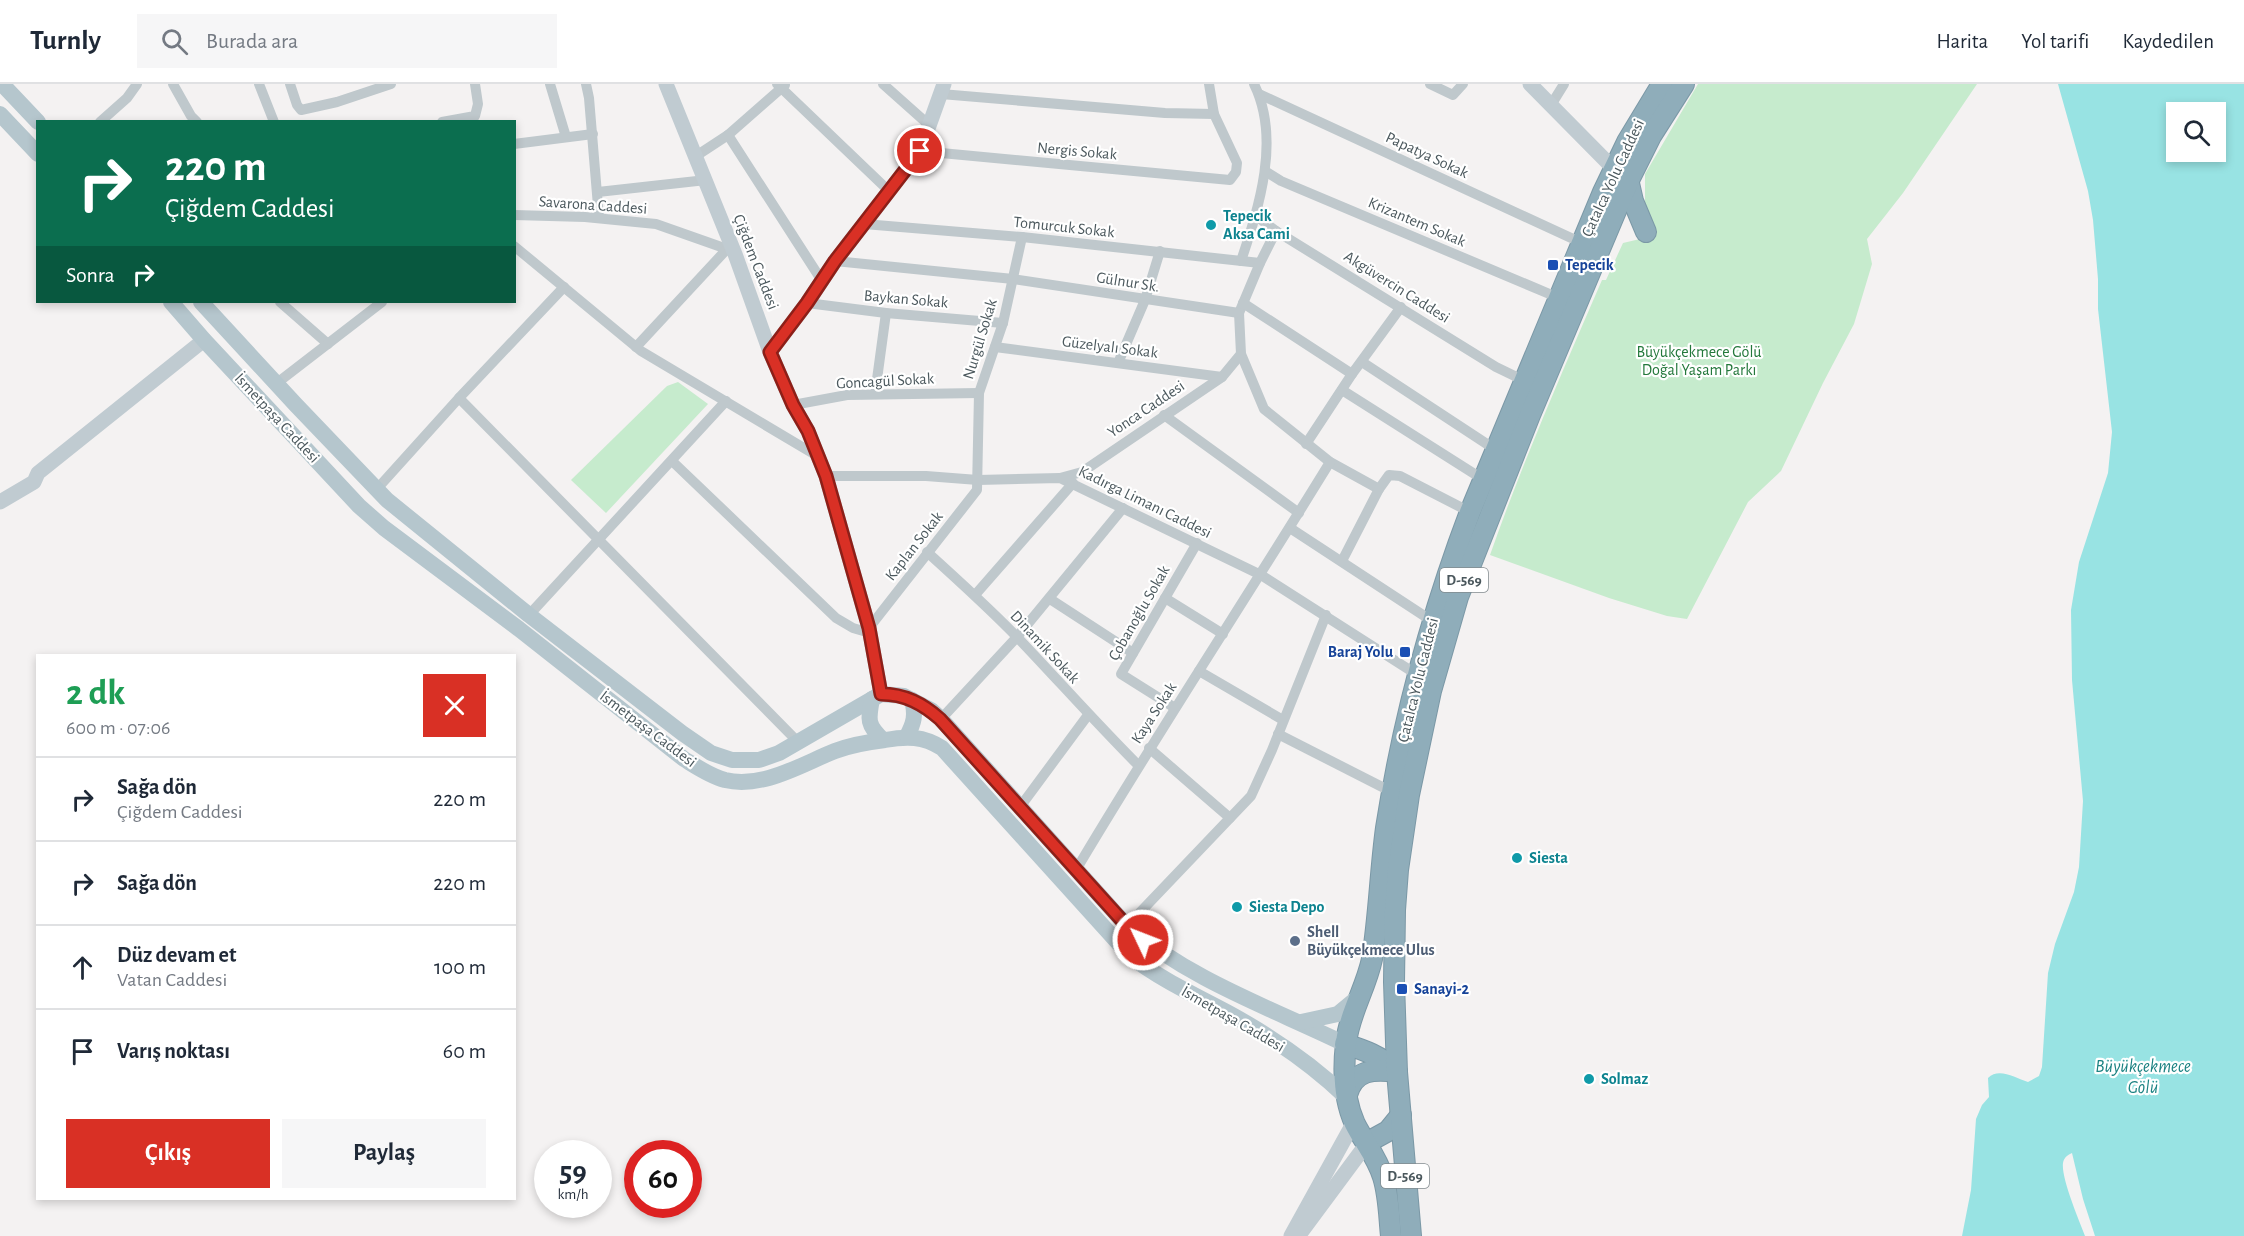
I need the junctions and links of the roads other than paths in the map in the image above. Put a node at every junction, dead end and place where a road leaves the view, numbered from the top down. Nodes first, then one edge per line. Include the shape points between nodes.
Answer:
1 (2, 84) edge
2 (137, 84) edge
3 (172, 84) edge
4 (260, 84) edge
5 (290, 84) edge
6 (391, 84) edge
7 (475, 84) edge
8 (550, 84) edge
9 (586, 84) edge
10 (666, 84) edge
11 (884, 84) edge
12 (1209, 84) edge
13 (1430, 84) edge
14 (1463, 84) edge
15 (1530, 84) edge
16 (1564, 84) edge
17 (1662, 84) edge
18 (1684, 84) edge
19 (781, 86) edge
20 (942, 89) edge
21 (1256, 89) edge
22 (1551, 105) junction
23 (0, 114) edge
24 (1214, 114) junction
25 (36, 120) edge
26 (102, 120) edge
27 (195, 120) edge
28 (273, 120) edge
29 (449, 120) edge
30 (929, 125) junction
31 (593, 134) junction
32 (728, 135) junction
33 (566, 137) junction
34 (516, 144) edge
35 (920, 151) junction
36 (36, 152) edge
37 (696, 156) junction
38 (1265, 171) junction
39 (1621, 174) junction
40 (706, 180) junction
41 (598, 192) junction
42 (890, 192) junction
43 (516, 215) edge
44 (1255, 215) junction
45 (599, 218) junction
46 (864, 224) junction
47 (1276, 231) junction
48 (1606, 233) junction
49 (1022, 237) junction
50 (1582, 243) junction
51 (516, 248) edge
52 (1160, 251) junction
53 (731, 252) junction
54 (835, 261) junction
55 (1241, 261) junction
56 (1260, 263) junction
57 (1013, 279) junction
58 (822, 281) junction
59 (564, 287) junction
60 (1559, 298) junction
61 (1145, 300) junction
62 (172, 303) edge
63 (202, 303) edge
64 (280, 303) edge
65 (381, 303) edge
66 (807, 303) junction
67 (1401, 307) junction
68 (1241, 308) junction
69 (885, 314) junction
70 (1003, 323) junction
71 (223, 325) junction
72 (204, 340) junction
73 (328, 344) junction
74 (636, 347) junction
75 (995, 347) junction
76 (770, 352) junction
77 (1241, 354) junction
78 (1362, 362) junction
79 (1118, 363) junction
80 (1352, 374) junction
81 (1222, 376) junction
82 (1525, 381) junction
83 (277, 383) junction
84 (1342, 390) junction
85 (979, 393) junction
86 (875, 394) junction
87 (459, 398) junction
88 (726, 401) junction
89 (793, 405) junction
90 (1164, 415) junction
91 (1306, 444) junction
92 (1496, 450) junction
93 (820, 457) junction
94 (672, 461) junction
95 (1330, 462) junction
96 (38, 473) junction
97 (826, 476) junction
98 (1060, 478) junction
99 (978, 480) junction
100 (1484, 480) junction
101 (1073, 483) junction
102 (1379, 489) junction
103 (0, 490) edge
104 (376, 490) junction
105 (0, 502) edge
106 (359, 506) junction
107 (1123, 508) junction
108 (1470, 512) junction
109 (1299, 513) junction
110 (1290, 528) junction
111 (598, 538) junction
112 (1197, 543) junction
113 (927, 552) junction
114 (1342, 561) junction
115 (1261, 575) junction
116 (500, 590) junction
117 (975, 595) junction
118 (1165, 598) junction
119 (1050, 599) junction
120 (488, 606) junction
121 (530, 615) junction
122 (1326, 615) junction
123 (1432, 621) junction
124 (870, 631) junction
125 (1222, 634) junction
126 (1017, 637) junction
127 (1133, 653) junction
128 (1198, 671) junction
129 (1416, 674) junction
130 (876, 696) junction
131 (912, 700) junction
132 (1175, 708) junction
133 (651, 709) junction
134 (1088, 715) junction
135 (940, 719) junction
136 (1283, 720) junction
137 (638, 723) junction
138 (1278, 734) junction
139 (907, 736) junction
140 (883, 740) junction
141 (799, 743) junction
142 (1149, 748) junction
143 (1138, 765) junction
144 (1392, 792) junction
145 (1020, 807) junction
146 (1230, 818) junction
147 (1080, 874) junction
148 (1071, 891) junction
149 (1127, 926) junction
150 (1361, 995) junction
151 (1243, 997) junction
152 (1233, 1016) junction
153 (1301, 1022) junction
154 (1346, 1044) junction
155 (1397, 1072) junction
156 (1346, 1097) junction
157 (1401, 1115) junction
158 (1354, 1122) junction
159 (1368, 1143) junction
160 (1291, 1236) edge
161 (1299, 1236) edge
162 (1391, 1236) edge
163 (1411, 1236) edge

1 - 25 main road
2 - 26 street
3 - 27 street
4 - 28 street
5 - 6 street via 301,110
7 - 29 street via 475,116
8 - 33 street
9 - 31 street
10 - 37 street, Çiğdem Caddesi
11 - 30 street
12 - 24 street
13 - 14 street via 1453,94
15 - 22 street
16 - 22 street
17 - 39 highway, Çatalca Yolu Caddesi / D-569 via 1641,117
18 - 39 highway, Çatalca Yolu Caddesi / D-569
19 - 32 street
19 - 42 street
20 - 24 street via 1165,113
20 - 30 street
21 - 38 street via 1267,142
21 - 50 street, Papatya Sokak
22 - 39 street
23 - 36 main road
24 - 35 street, Nergis Sokak via 1237,164 1230,180
30 - 35 street
31 - 33 street
31 - 41 street
32 - 37 street
32 - 58 street
33 - 34 street
35 - 42 street
37 - 40 street, Çiğdem Caddesi
38 - 44 street
38 - 60 street, Krizantem Sokak
39 - 48 highway, Çatalca Yolu Caddesi / D-569
39 - 48 highway via 1646,232 1632,228
39 - 50 highway, Çatalca Yolu Caddesi / D-569
40 - 41 street
40 - 53 street, Çiğdem Caddesi
41 - 45 street
42 - 46 street
43 - 45 street, Savarona Caddesi
44 - 47 street, Akgüvercin Caddesi
44 - 55 street
45 - 53 street, Savarona Caddesi via 656,224
46 - 49 street, Tomurcuk Sokak
46 - 54 street
47 - 56 street
47 - 67 street, Akgüvercin Caddesi
48 - 155 highway, Çatalca Yolu Caddesi / D-569 via 1474,555 1431,691 1398,870 1394,982
49 - 52 street, Tomurcuk Sokak
49 - 57 street, Nurgül Sokak
50 - 60 highway, Çatalca Yolu Caddesi / D-569
51 - 59 street
52 - 55 street, Tomurcuk Sokak
52 - 61 street
53 - 74 street
53 - 76 street, Çiğdem Caddesi
54 - 57 street, Gülnur Sk.
54 - 58 street
55 - 56 street, Tomurcuk Sokak
56 - 68 street
57 - 61 street, Gülnur Sk.
57 - 70 street, Nurgül Sokak
58 - 66 street
59 - 74 street
59 - 87 street
60 - 82 highway, Çatalca Yolu Caddesi / D-569
61 - 68 street, Gülnur Sk.
61 - 79 street
62 - 72 main road, İsmetpaşa Caddesi
63 - 71 main road, İsmetpaşa Caddesi
64 - 73 street
65 - 73 street
66 - 69 street, Baykan Sokak
66 - 76 street
67 - 78 street
67 - 82 street, Akgüvercin Caddesi
68 - 77 street
68 - 80 street
69 - 70 street, Baykan Sokak
69 - 86 street
70 - 75 street, Nurgül Sokak
71 - 72 main road
71 - 83 main road, İsmetpaşa Caddesi
72 - 96 street
72 - 106 main road, İsmetpaşa Caddesi
73 - 83 street
74 - 88 street
75 - 79 street, Güzelyalı Sokak
75 - 85 street, Nurgül Sokak
76 - 89 street, Çiğdem Caddesi
77 - 81 street, Yonca Caddesi
77 - 91 street via 1264,409
78 - 80 street
78 - 92 street
79 - 81 street, Güzelyalı Sokak
80 - 84 street
81 - 90 street, Yonca Caddesi
82 - 92 highway, Çatalca Yolu Caddesi / D-569
83 - 104 main road, İsmetpaşa Caddesi
84 - 91 street
84 - 100 street
85 - 86 street, Goncagül Sokak
85 - 99 street, Nurgül Sokak
86 - 89 street, Goncagül Sokak
87 - 104 street
87 - 111 street
88 - 93 street
88 - 94 street
89 - 93 street, Çiğdem Caddesi
90 - 98 street, Yonca Caddesi via 1082,472
90 - 109 street
91 - 95 street
92 - 100 highway, Çatalca Yolu Caddesi / D-569
93 - 97 street, Çiğdem Caddesi
94 - 111 street
94 - 124 street via 836,618 853,628
95 - 102 street
95 - 109 street, Kaya Sokak
96 - 103 street via 29,473
96 - 105 street via 34,482
97 - 99 street, Kadırga Limanı Caddesi
97 - 124 street, Çiğdem Caddesi
98 - 99 street, Kadırga Limanı Caddesi
98 - 101 street, Kadırga Limanı Caddesi
99 - 113 street, Kaplan Sokak via 977,490
100 - 108 highway, Çatalca Yolu Caddesi / D-569
101 - 107 street, Kadırga Limanı Caddesi
101 - 117 street
102 - 108 street via 1389,475 1400,476
102 - 114 street
104 - 106 main road
104 - 116 main road, İsmetpaşa Caddesi
106 - 120 main road, İsmetpaşa Caddesi
107 - 112 street, Kadırga Limanı Caddesi
107 - 119 street
108 - 123 highway, Çatalca Yolu Caddesi / D-569
109 - 110 street, Kaya Sokak
110 - 114 street
110 - 115 street, Kaya Sokak
111 - 121 street
111 - 141 street
112 - 115 street, Kadırga Limanı Caddesi
112 - 118 street, Çobanoğlu Sokak
113 - 117 street, Dinamik Sokak
113 - 124 street, Kaplan Sokak
114 - 123 street
115 - 122 street, Kadırga Limanı Caddesi
115 - 125 street, Kaya Sokak
116 - 120 main road
116 - 121 main road, İsmetpaşa Caddesi
117 - 126 street, Dinamik Sokak
118 - 125 street
118 - 127 street, Çobanoğlu Sokak
119 - 126 street
119 - 127 street
120 - 137 main road, İsmetpaşa Caddesi
121 - 133 main road, İsmetpaşa Caddesi
122 - 129 street, Kadırga Limanı Caddesi
122 - 136 street
123 - 129 highway, Çatalca Yolu Caddesi / D-569
124 - 130 street, Çiğdem Caddesi
125 - 128 street, Kaya Sokak
126 - 134 street, Dinamik Sokak
126 - 135 street
127 - 132 street, Çobanoğlu Sokak via 1121,674
128 - 132 street, Kaya Sokak
128 - 136 street
129 - 144 highway, Çatalca Yolu Caddesi / D-569
130 - 131 main road, İsmetpaşa Caddesi via 895,694
130 - 140 main road via 868,716 870,725
130 - 141 main road, İsmetpaşa Caddesi
131 - 135 main road, İsmetpaşa Caddesi
131 - 139 main road via 916,713
132 - 142 street, Kaya Sokak
133 - 137 main road
133 - 141 main road, İsmetpaşa Caddesi via 711,753 732,760 759,760
134 - 143 street, Dinamik Sokak
134 - 145 street
135 - 145 main road, İsmetpaşa Caddesi
136 - 138 street
137 - 140 main road, İsmetpaşa Caddesi via 684,759 726,781 772,776 851,746
138 - 144 street
138 - 146 street via 1251,796
139 - 140 main road, İsmetpaşa Caddesi
139 - 148 main road, İsmetpaşa Caddesi via 942,748
142 - 143 street, Kaya Sokak
142 - 146 street
143 - 147 street, Kaya Sokak
144 - 150 highway, Çatalca Yolu Caddesi / D-569 via 1375,941
145 - 147 main road, İsmetpaşa Caddesi
146 - 149 street
147 - 148 main road
147 - 149 main road, İsmetpaşa Caddesi
148 - 152 main road, İsmetpaşa Caddesi via 1131,956 1157,976
149 - 151 main road, İsmetpaşa Caddesi via 1163,953
150 - 153 main road via 1338,1014
150 - 154 highway, Çatalca Yolu Caddesi / D-569
151 - 152 main road
151 - 153 main road, İsmetpaşa Caddesi
152 - 156 main road, İsmetpaşa Caddesi via 1299,1058
153 - 154 main road, İsmetpaşa Caddesi
154 - 155 highway via 1386,1062
154 - 156 highway, Çatalca Yolu Caddesi / D-569
155 - 156 highway via 1365,1071 1356,1077
155 - 157 highway, Çatalca Yolu Caddesi / D-569
156 - 158 highway, Çatalca Yolu Caddesi / D-569
157 - 159 highway via 1388,1131
157 - 163 highway, Çatalca Yolu Caddesi / D-569
158 - 159 highway, Çatalca Yolu Caddesi / D-569
158 - 160 street
159 - 161 street
159 - 162 highway, Çatalca Yolu Caddesi / D-569 via 1383,1178

